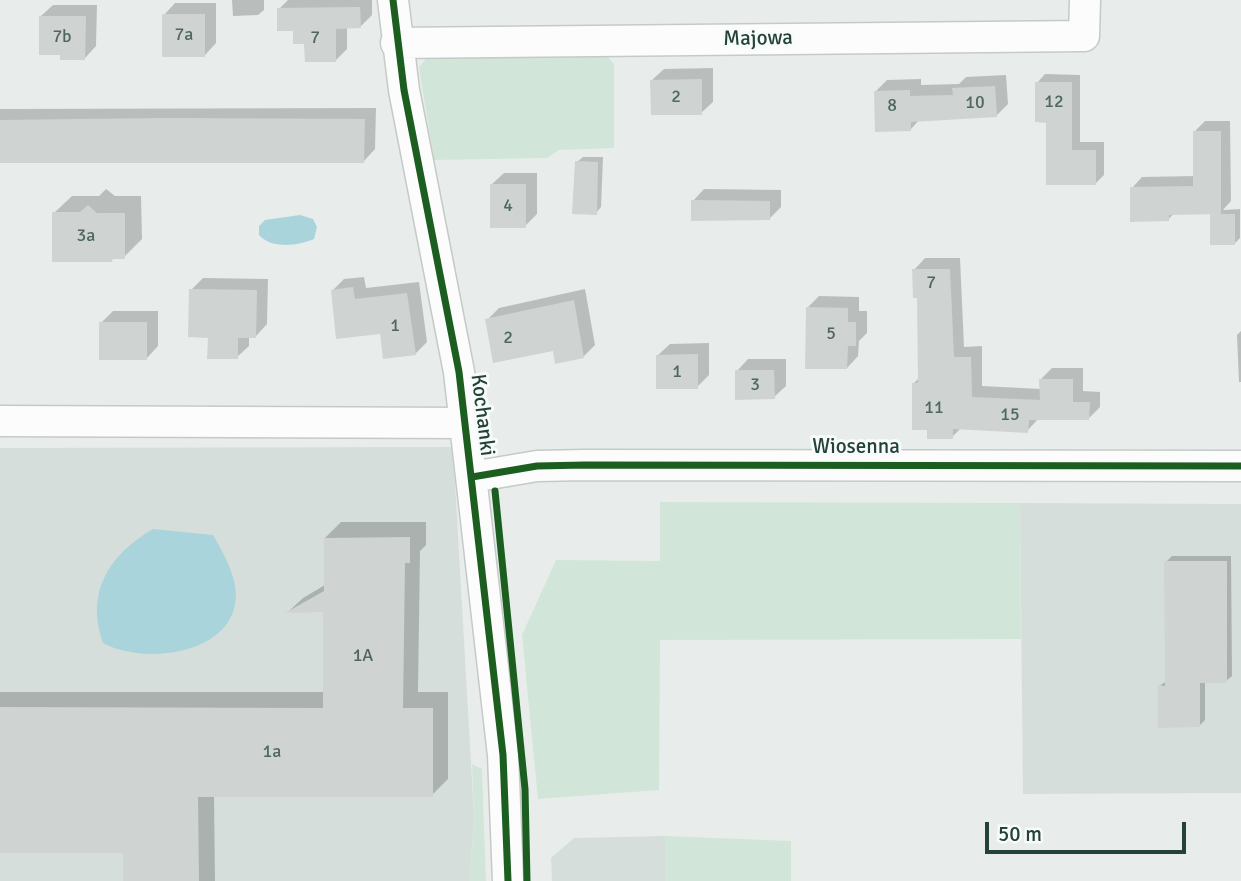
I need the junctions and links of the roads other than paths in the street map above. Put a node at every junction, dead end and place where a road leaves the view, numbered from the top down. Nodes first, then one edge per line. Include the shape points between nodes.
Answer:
1 (393, 0) edge
2 (1085, 0) edge
3 (396, 43) junction
4 (0, 421) edge
5 (466, 424) junction
6 (1241, 466) edge
7 (472, 477) junction
8 (508, 881) edge

1 - 3 street, Kochanki
2 - 3 street, Majowa via 1084,36
3 - 5 street, Kochanki
4 - 5 street, Kochanki
5 - 7 street, Kochanki
6 - 7 street, Wiosenna via 585,465 537,466
7 - 8 street, Kochanki via 503,755

